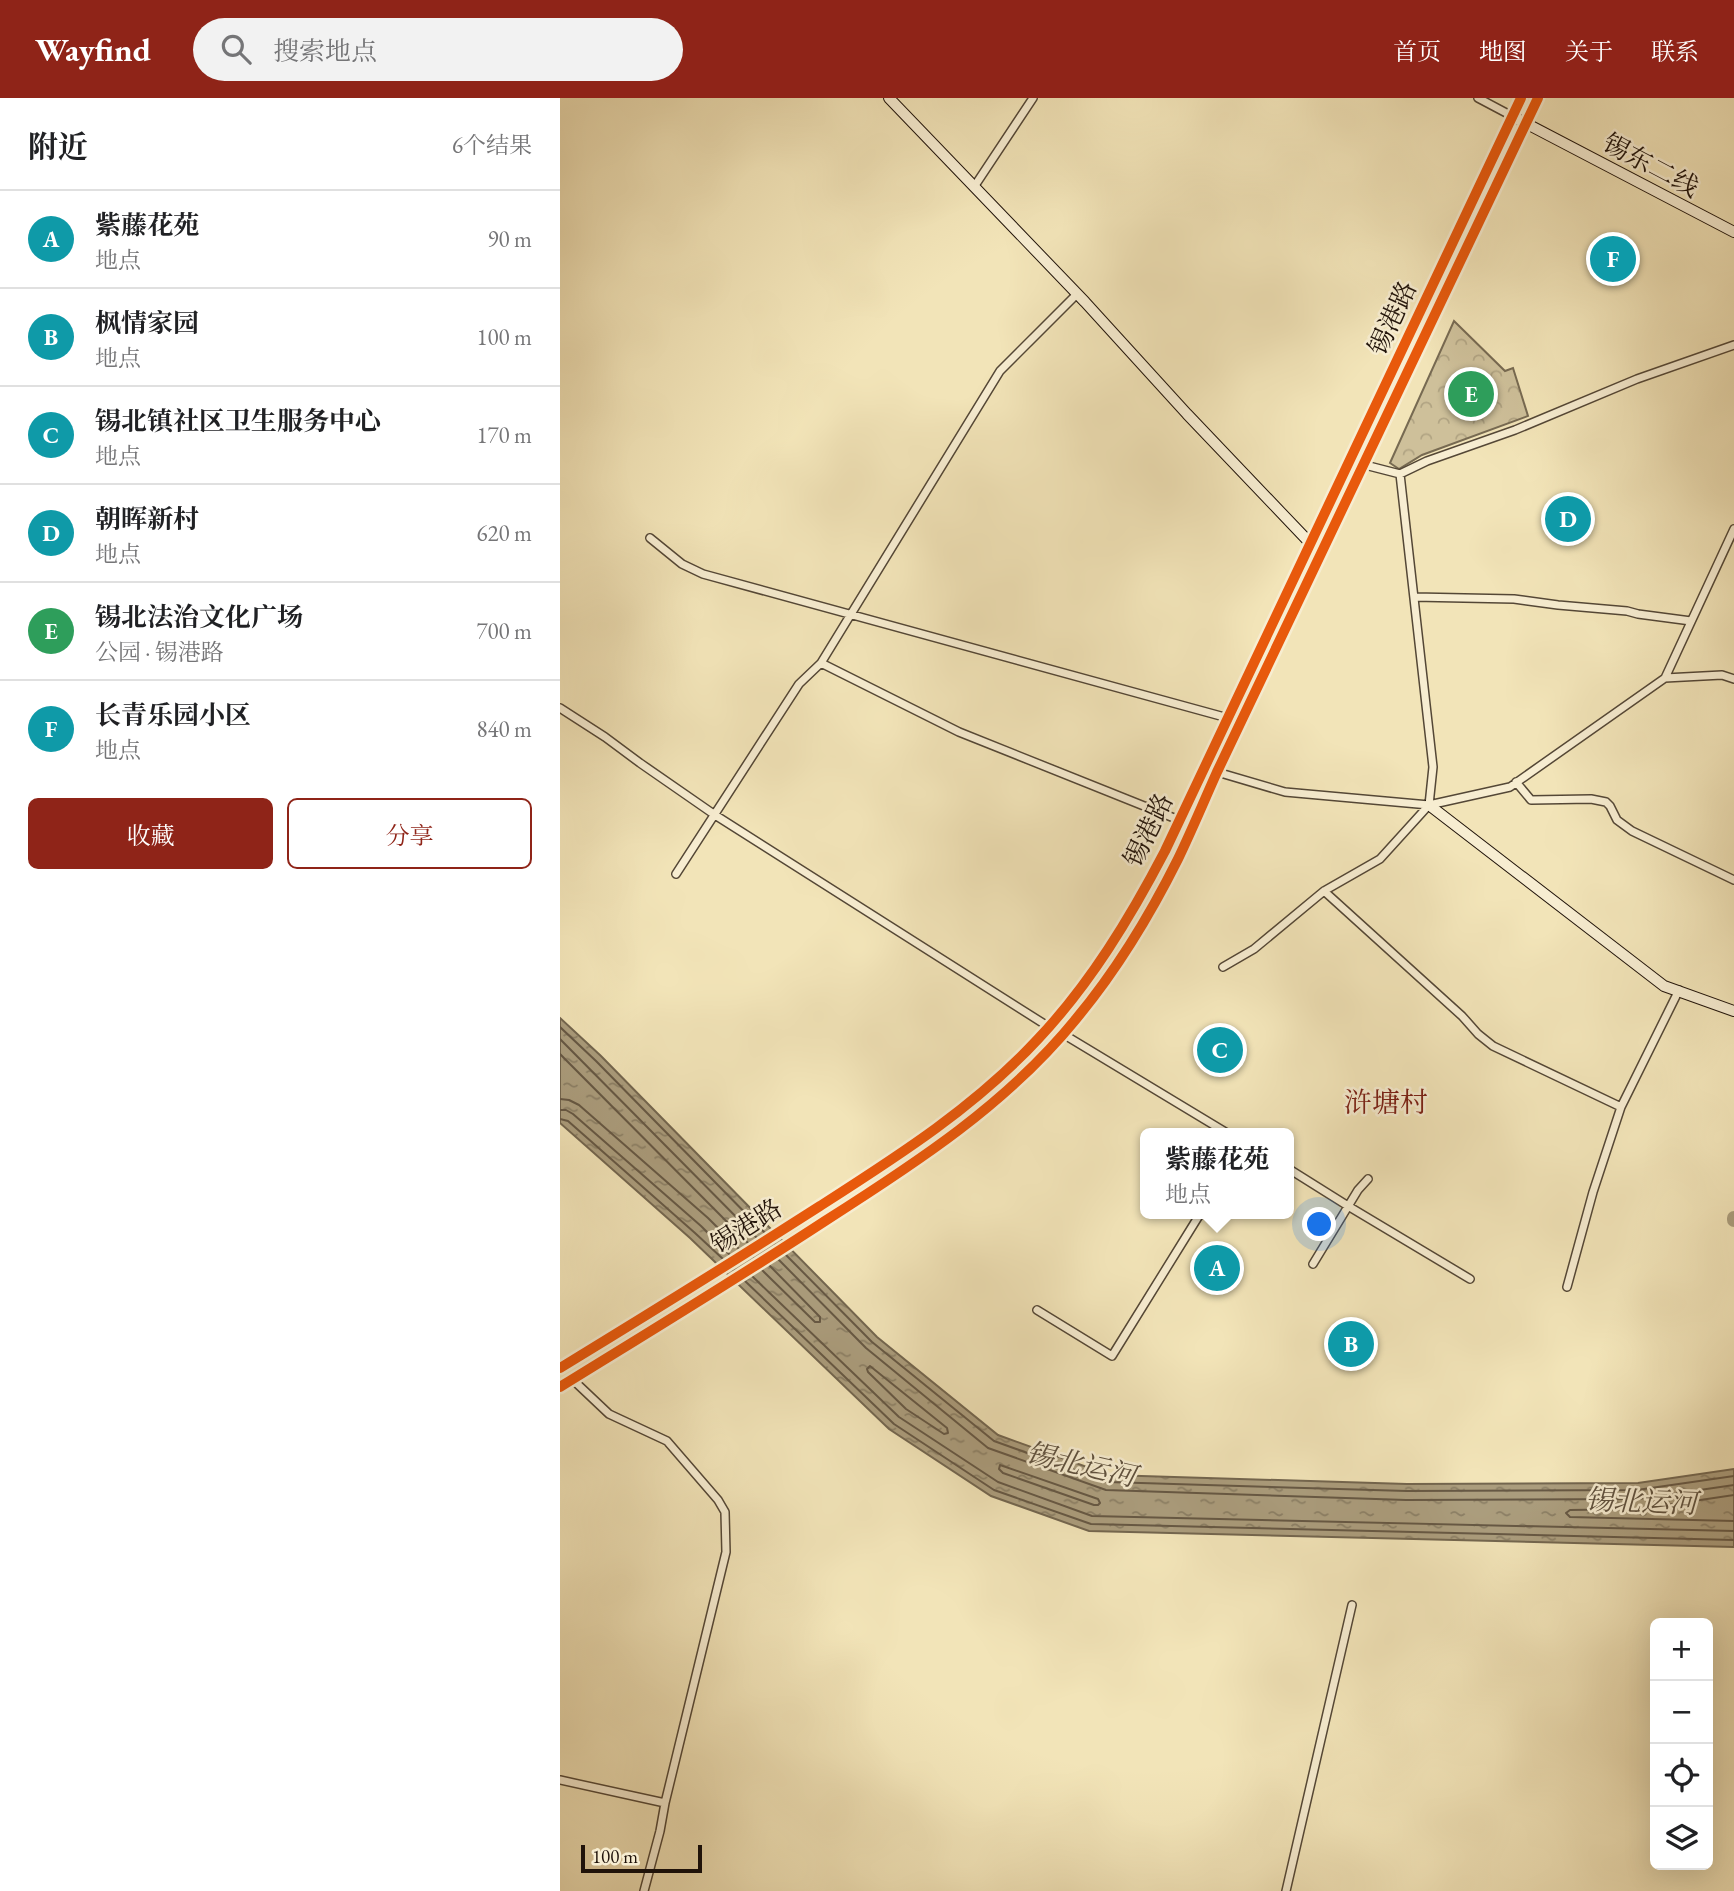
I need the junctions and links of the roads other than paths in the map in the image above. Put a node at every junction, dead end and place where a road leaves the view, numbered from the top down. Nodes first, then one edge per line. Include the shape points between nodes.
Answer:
1 (889, 98) edge
2 (1033, 98) edge
3 (1478, 98) edge
4 (1521, 98) edge
5 (1538, 98) edge
6 (1512, 116) junction
7 (1526, 123) junction
8 (974, 187) junction
9 (1734, 232) edge
10 (1077, 294) junction
11 (1734, 345) edge
12 (1351, 458) junction
13 (1365, 464) junction
14 (1400, 474) junction
15 (1734, 529) edge
16 (650, 538) dead end
17 (1310, 543) junction
18 (1414, 597) junction
19 (851, 613) junction
20 (1691, 621) junction
21 (821, 663) junction
22 (1665, 678) junction
23 (1734, 679) edge
24 (560, 708) edge
25 (1228, 718) junction
26 (1205, 766) junction
27 (1217, 772) junction
28 (1516, 782) junction
29 (1429, 805) junction
30 (715, 815) junction
31 (1179, 820) junction
32 (676, 874) dead end
33 (1734, 880) edge
34 (1324, 891) junction
35 (1223, 967) dead end
36 (1679, 990) junction
37 (1734, 1011) edge
38 (1049, 1027) junction
39 (1063, 1034) junction
40 (1622, 1107) junction
41 (1219, 1128) edge
42 (1294, 1172) edge
43 (1368, 1179) dead end
44 (1348, 1206) junction
45 (1197, 1219) edge
46 (1313, 1264) dead end
47 (1470, 1279) dead end
48 (1567, 1287) dead end
49 (1037, 1310) dead end
50 (560, 1368) edge
51 (572, 1379) junction
52 (560, 1387) edge
53 (1352, 1605) dead end
54 (560, 1780) edge
55 (664, 1803) junction
56 (644, 1891) edge
57 (1286, 1891) edge

1 - 8 street
2 - 8 street
3 - 6 street
4 - 6 main road, 锡港路
5 - 7 main road, 锡港路
6 - 7 street, 锡东二线
6 - 12 main road, 锡港路
7 - 9 street, 锡东二线
7 - 13 main road, 锡港路
8 - 10 street
10 - 17 street
10 - 19 street via 1000,371
11 - 14 street
12 - 13 street
12 - 17 main road, 锡港路
13 - 14 street
13 - 27 main road, 锡港路
14 - 18 street
15 - 20 street
16 - 19 street via 682,564 703,574
17 - 25 main road, 锡港路
18 - 20 street via 1514,599
18 - 29 street via 1433,767
19 - 21 street
19 - 25 street
20 - 22 street
21 - 30 street via 799,684
21 - 31 street via 959,732
22 - 23 street via 1722,675
22 - 28 street
24 - 30 street
25 - 26 main road, 锡港路
26 - 27 street
26 - 31 main road, 锡港路
27 - 29 street via 1284,792
27 - 39 main road, 锡港路 via 1147,916
28 - 29 street
28 - 33 street via 1531,800 1606,802 1617,820 1632,831
29 - 34 street via 1380,859
29 - 36 street via 1664,986
30 - 32 street
30 - 38 street
31 - 38 main road, 锡港路 via 1110,946
34 - 35 street via 1254,950
34 - 40 street via 1493,1046
36 - 37 street
36 - 40 street
38 - 50 main road, 锡港路 via 974,1099 908,1149
39 - 41 street
39 - 51 main road, 锡港路 via 1015,1084 917,1162
40 - 48 street
42 - 44 street
43 - 44 street
44 - 46 street
44 - 47 street
45 - 49 street via 1111,1356
51 - 52 main road, 锡港路
51 - 55 street via 609,1414 667,1441 725,1512 726,1552
53 - 57 street
54 - 55 street
55 - 56 street

